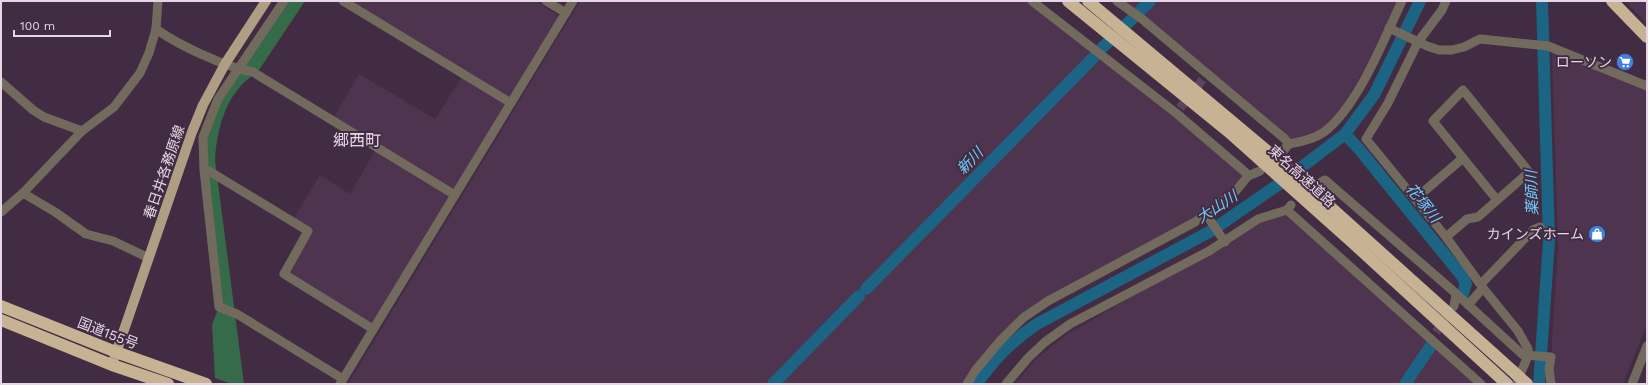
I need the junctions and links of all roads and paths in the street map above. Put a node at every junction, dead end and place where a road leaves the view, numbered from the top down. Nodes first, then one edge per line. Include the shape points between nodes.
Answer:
1 (158, 1) edge
2 (266, 1) edge
3 (284, 1) edge
4 (343, 1) edge
5 (546, 1) edge
6 (573, 1) edge
7 (1032, 1) edge
8 (1068, 1) edge
9 (1088, 1) edge
10 (1117, 1) edge
11 (1402, 1) edge
12 (1446, 1) edge
13 (1612, 1) edge
14 (566, 13) junction
15 (1111, 27) junction
16 (156, 29) junction
17 (1393, 29) junction
18 (1647, 37) edge
19 (1125, 39) junction
20 (1417, 41) junction
21 (225, 64) junction
22 (238, 69) junction
23 (1, 82) edge
24 (1647, 86) edge
25 (511, 103) junction
26 (82, 131) junction
27 (1284, 152) junction
28 (1463, 158) junction
29 (1265, 170) junction
30 (209, 171) dead end
31 (1248, 176) junction
32 (1305, 187) junction
33 (23, 194) junction
34 (455, 195) junction
35 (1415, 199) junction
36 (1497, 200) junction
37 (1, 212) edge
38 (1206, 214) junction
39 (1540, 227) dead end
40 (1446, 238) junction
41 (1224, 241) junction
42 (149, 258) junction
43 (1482, 286) junction
44 (1456, 295) junction
45 (1468, 305) junction
46 (1, 306) edge
47 (1454, 306) tunnel mouth
48 (1, 320) edge
49 (373, 329) junction
50 (1647, 346) edge
51 (116, 352) junction
52 (1531, 356) junction
53 (112, 365) junction
54 (1516, 379) edge
55 (342, 382) edge
56 (168, 384) edge
57 (206, 384) edge
58 (967, 384) edge
59 (1006, 384) edge
60 (1481, 384) edge
61 (1507, 384) edge
62 (1527, 384) edge
63 (1551, 384) edge
64 (1632, 384) edge

1 - 16 street
2 - 21 main road, 春日井各務原線
3 - 22 street
4 - 25 street
5 - 14 street
6 - 14 street
7 - 31 street via 1178,111
8 - 15 highway, 東名高速道路
9 - 15 highway, 東名高速道路
10 - 27 street via 1205,76 1286,139
11 - 17 street
12 - 20 street via 1442,10
13 - 18 highway
14 - 25 street
15 - 19 highway, 東名高速道路
16 - 21 street via 167,37
16 - 26 street via 150,53 140,73 114,107
17 - 20 street
17 - 27 street via 1344,112 1324,132
19 - 27 highway, 東名高速道路
19 - 29 highway, 東名高速道路 via 1229,132
20 - 24 street via 1439,50 1464,47 1480,39 1548,46
20 - 35 street via 1388,103 1366,139
21 - 22 street
21 - 42 main road, 春日井各務原線 via 213,84 192,132
22 - 34 street via 252,72
22 - 55 street via 218,99 203,137 204,170 219,307 237,314
23 - 26 street via 44,117
25 - 34 street
26 - 33 street
27 - 32 highway, 東名高速道路
28 - 35 street
28 - 36 street
28 - 36 street via 1433,122 1463,90 1529,172
29 - 31 street
29 - 32 highway, 東名高速道路
30 - 49 street via 308,231 284,274
31 - 38 street via 1235,192
32 - 44 street via 1325,180
32 - 54 highway, 東名高速道路
32 - 61 highway, 東名高速道路
33 - 37 street
33 - 42 street via 86,234 113,241
34 - 49 street
35 - 40 street
36 - 40 street via 1478,217 1467,219
38 - 41 street
38 - 58 street via 1048,300 1023,318 1000,341
39 - 43 street via 1534,230
40 - 43 street
41 - 59 street via 1070,324 1045,342
41 - 60 street via 1258,219 1289,208 1433,335
42 - 51 main road, 春日井各務原線
43 - 45 street
43 - 52 street via 1518,331
44 - 45 street
44 - 47 street
45 - 52 street via 1523,356
46 - 51 highway, 国道155号
48 - 53 highway, 国道155号
49 - 55 street
50 - 64 street
51 - 53 main road, 春日井各務原線
51 - 57 highway, 国道155号
52 - 54 street
52 - 63 street via 1551,357
53 - 56 highway, 国道155号
54 - 62 highway, 東名高速道路, bridge

